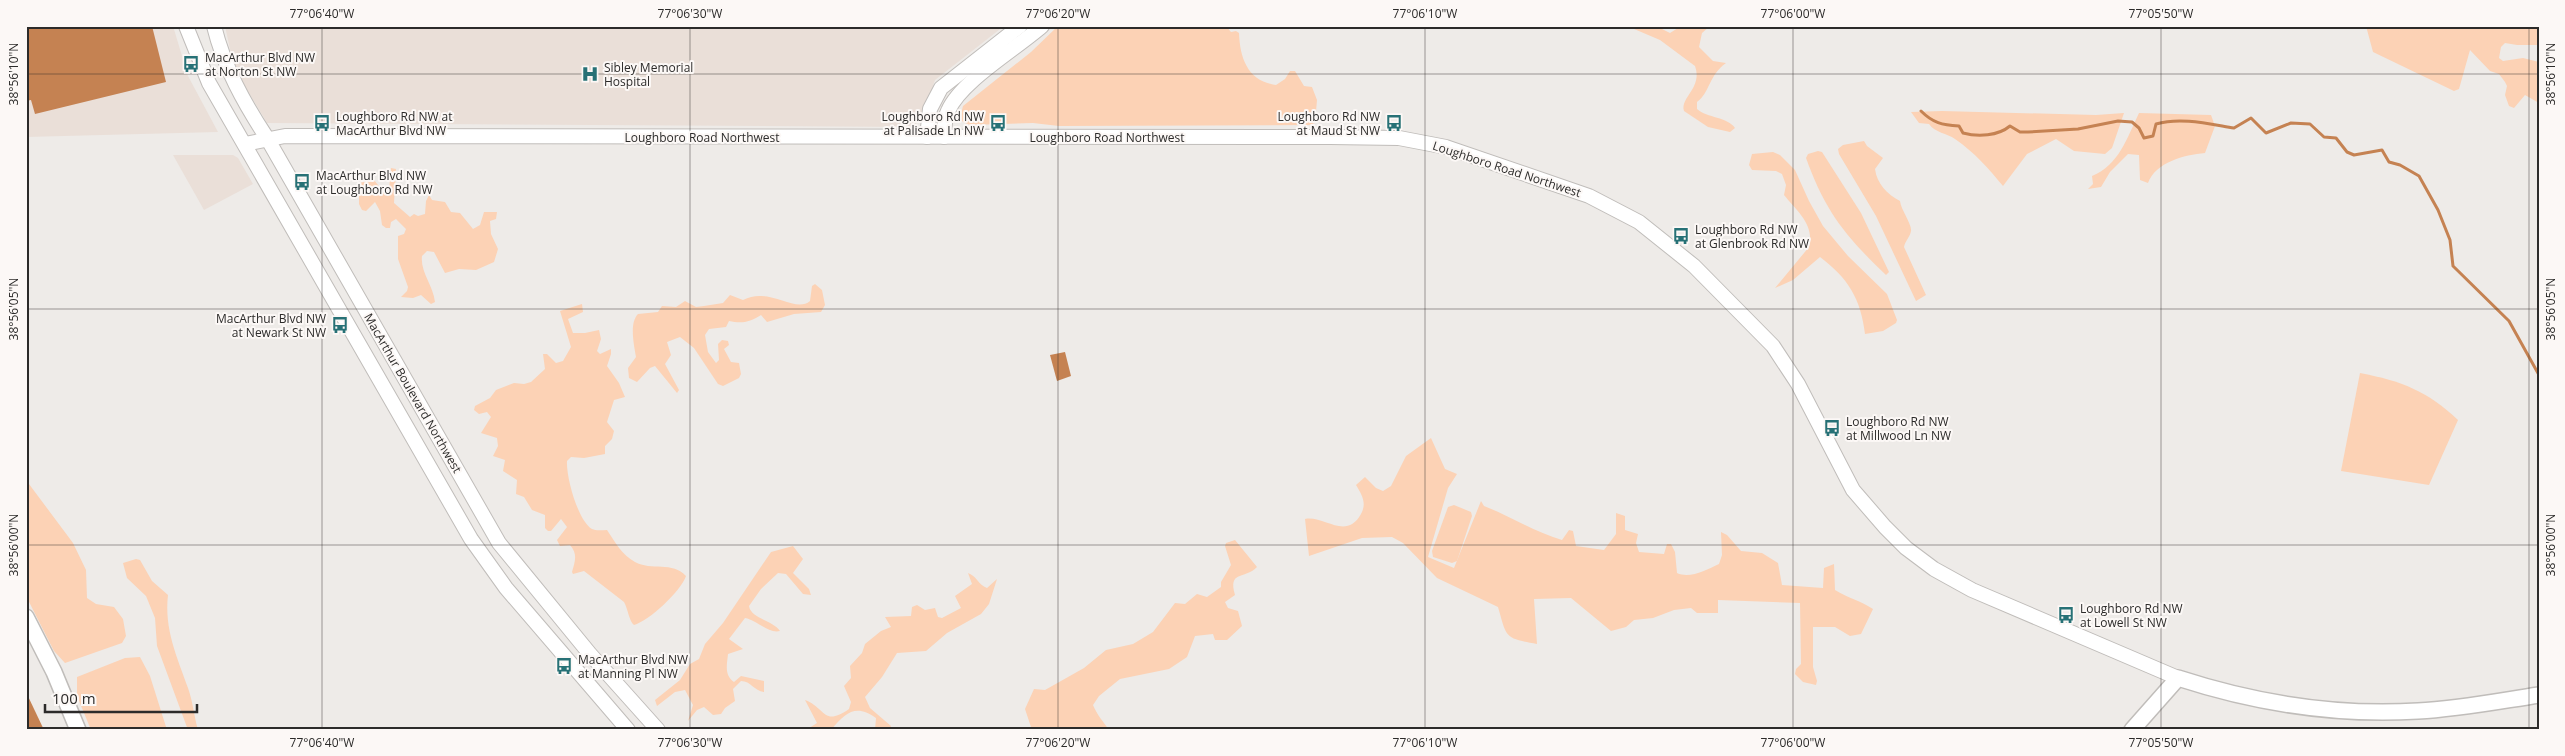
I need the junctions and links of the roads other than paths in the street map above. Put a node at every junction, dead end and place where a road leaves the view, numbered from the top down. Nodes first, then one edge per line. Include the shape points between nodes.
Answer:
1 (186, 26) edge
2 (214, 26) edge
3 (1020, 26) edge
4 (1042, 26) edge
5 (927, 137) junction
6 (944, 137) junction
7 (267, 138) junction
8 (245, 144) junction
9 (26, 617) edge
10 (2178, 678) junction
11 (2539, 695) edge
12 (78, 730) edge
13 (628, 730) edge
14 (658, 730) edge
15 (2132, 730) edge

1 - 8 main road, MacArthur Boulevard Northwest via 209,83
2 - 7 main road, MacArthur Boulevard Northwest via 233,80
3 - 5 main road via 942,88 930,109
4 - 6 main road via 956,98 946,115
5 - 6 main road, Loughboro Road Northwest
5 - 7 main road, Loughboro Road Northwest
6 - 10 main road, Loughboro Road Northwest via 1406,138 1446,147 1590,196 1631,218 1667,243 1768,340 1798,384 1853,490 1906,548 1934,569 1972,590
7 - 8 main road, Loughboro Road Northwest
7 - 14 main road, MacArthur Boulevard Northwest via 499,543 590,654
8 - 13 main road, MacArthur Boulevard Northwest via 471,539 506,588
9 - 12 main road
10 - 11 main road, Loughboro Road Northwest via 2265,701 2355,712 2443,709
10 - 15 main road

